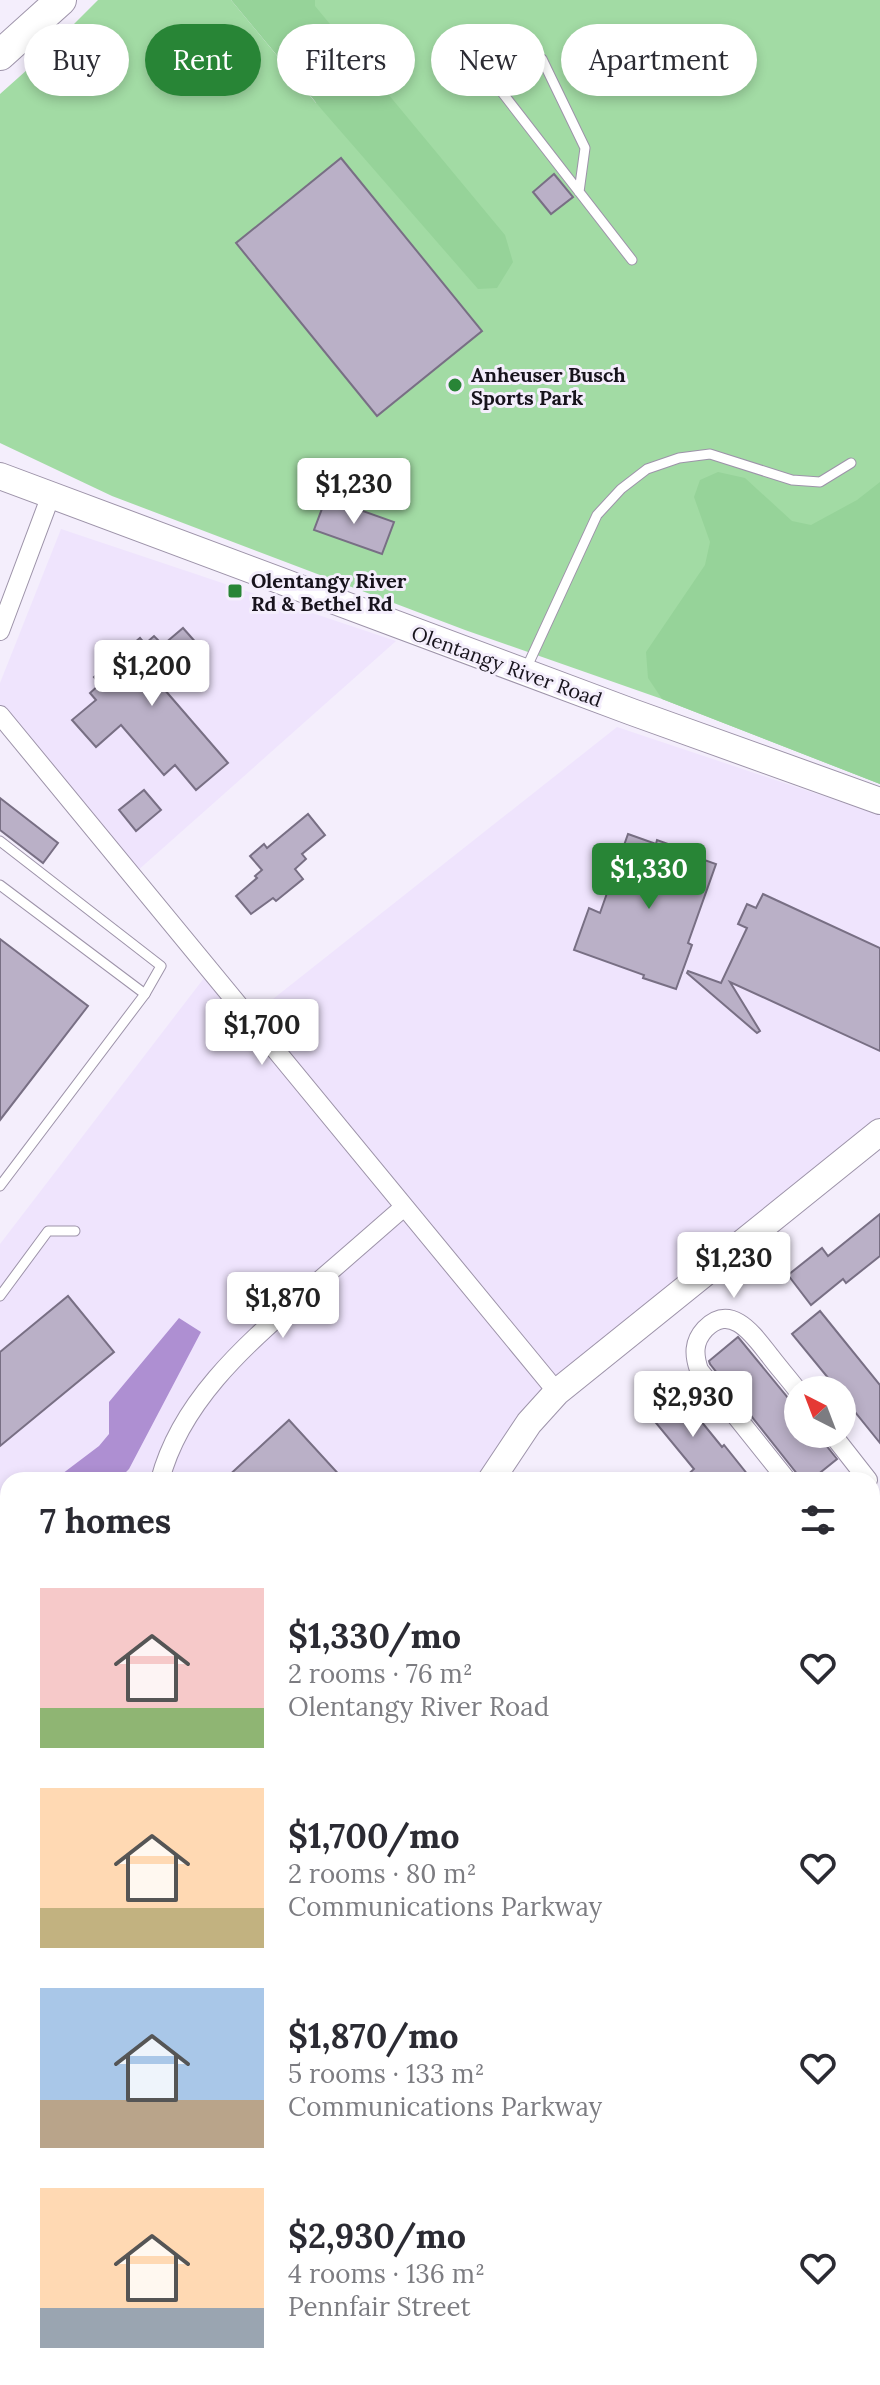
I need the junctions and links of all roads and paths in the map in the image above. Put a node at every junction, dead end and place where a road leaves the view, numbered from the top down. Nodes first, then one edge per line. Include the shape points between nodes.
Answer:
1 (61, 0) edge
2 (0, 55) edge
3 (579, 192) junction
4 (632, 260) dead end
5 (851, 463) dead end
6 (0, 476) edge
7 (51, 495) junction
8 (0, 631) edge
9 (524, 672) junction
10 (0, 715) edge
11 (880, 801) edge
12 (0, 841) edge
13 (0, 885) edge
14 (145, 994) junction
15 (880, 1132) edge
16 (0, 1186) edge
17 (404, 1207) junction
18 (75, 1231) dead end
19 (0, 1296) edge
20 (786, 1376) edge
21 (557, 1392) junction
22 (844, 1448) edge
23 (162, 1472) edge
24 (496, 1472) edge
25 (781, 1472) edge
26 (863, 1472) edge

1 - 2 main road
3 - 3 lane via 585,148 542,59 519,62 494,82
3 - 4 lane
5 - 9 lane via 820,482 792,480 710,454 647,469 597,515
6 - 7 main road, Olentangy River Road
7 - 8 street
7 - 9 main road, Olentangy River Road
9 - 11 main road, Olentangy River Road
10 - 17 street
12 - 14 lane via 161,966
13 - 14 lane
14 - 16 lane
15 - 21 main road
17 - 21 street
17 - 23 street via 244,1347 187,1420
18 - 19 lane via 48,1231
20 - 25 street via 749,1329 736,1321 721,1320 697,1339 694,1355 699,1370
21 - 24 main road
22 - 26 street

